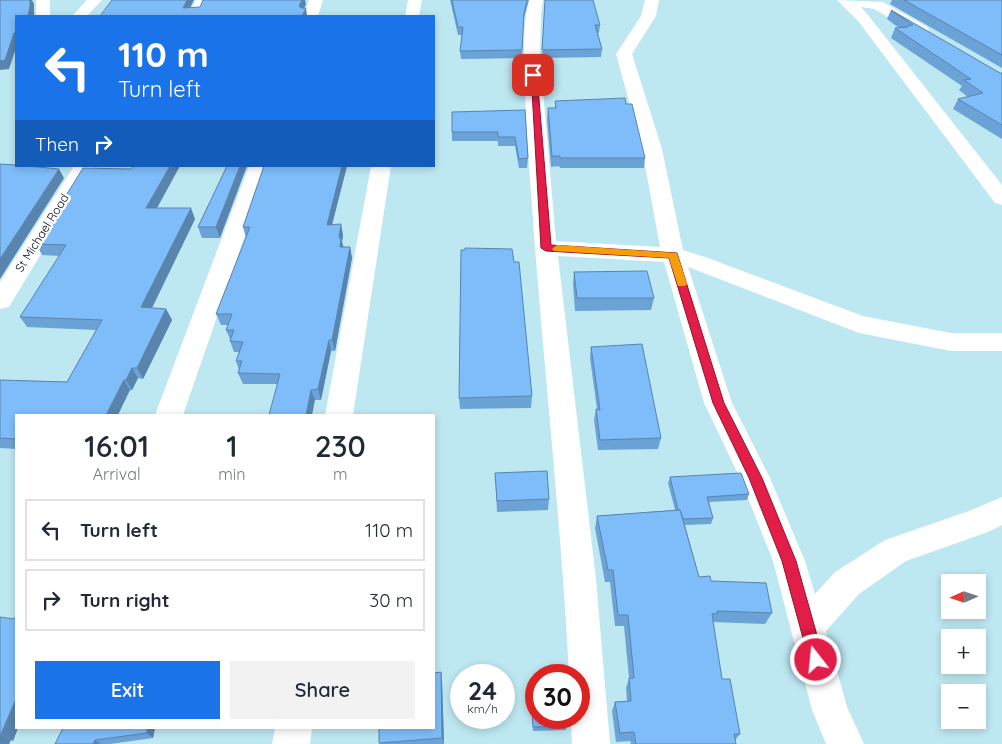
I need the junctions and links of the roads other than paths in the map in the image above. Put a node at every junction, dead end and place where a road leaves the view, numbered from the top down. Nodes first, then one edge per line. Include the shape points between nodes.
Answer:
1 (43, 0) edge
2 (95, 0) edge
3 (203, 0) edge
4 (316, 0) edge
5 (415, 0) edge
6 (536, 0) edge
7 (652, 0) edge
8 (845, 1) edge
9 (43, 15) edge
10 (80, 15) edge
11 (195, 15) edge
12 (311, 15) edge
13 (412, 15) edge
14 (936, 39) edge
15 (83, 167) edge
16 (259, 167) edge
17 (381, 167) edge
18 (1002, 199) edge
19 (546, 248) junction
20 (673, 255) junction
21 (0, 301) edge
22 (1002, 342) edge
23 (169, 414) edge
24 (339, 414) edge
25 (1002, 510) edge
26 (807, 627) junction
27 (294, 729) edge
28 (291, 744) edge
29 (591, 744) edge
30 (845, 744) edge

1 - 9 street
2 - 10 street
3 - 11 street
4 - 12 street
5 - 13 street
6 - 19 street via 532,56
7 - 20 street via 648,18 624,54 652,149
8 - 14 street via 878,5
8 - 18 street via 863,18
15 - 21 street, St Michael Road
16 - 23 street
17 - 24 street
19 - 20 street
19 - 29 street via 580,579
20 - 22 street via 859,324 951,342
20 - 26 street via 718,403 755,478 789,561
25 - 26 street via 896,550 846,583
26 - 30 street via 830,710
27 - 28 street

